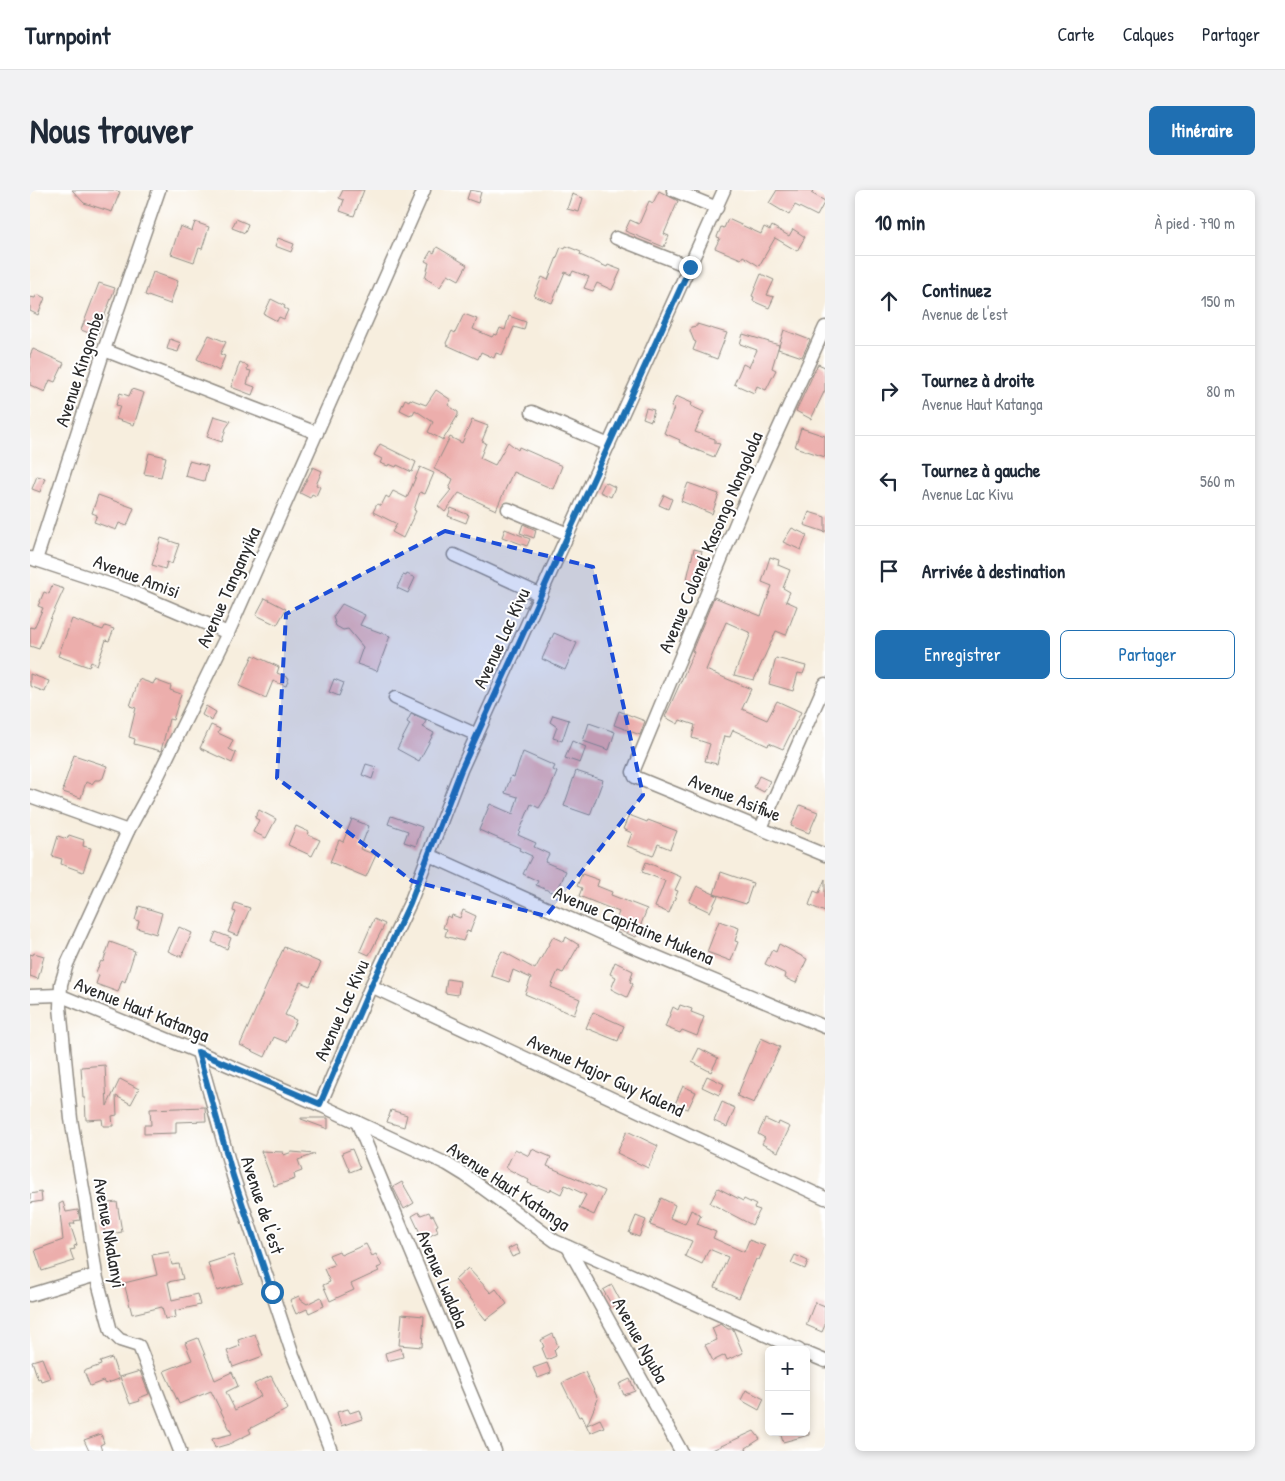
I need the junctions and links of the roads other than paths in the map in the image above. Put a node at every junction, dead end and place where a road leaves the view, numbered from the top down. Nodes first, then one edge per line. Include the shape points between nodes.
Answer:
1 (159, 190) edge
2 (424, 190) edge
3 (673, 190) edge
4 (724, 190) edge
5 (717, 208) junction
6 (616, 238) dead end
7 (690, 267) junction
8 (825, 327) edge
9 (104, 350) junction
10 (532, 412) dead end
11 (317, 433) junction
12 (609, 445) junction
13 (508, 509) dead end
14 (568, 534) junction
15 (454, 555) dead end
16 (33, 559) edge
17 (541, 595) junction
18 (228, 633) junction
19 (825, 684) edge
20 (395, 698) dead end
21 (477, 735) junction
22 (633, 772) joint
23 (30, 796) edge
24 (762, 828) junction
25 (128, 831) junction
26 (429, 855) junction
27 (825, 855) edge
28 (371, 986) junction
29 (59, 995) junction
30 (30, 996) edge
31 (825, 1027) edge
32 (198, 1052) junction
33 (320, 1104) junction
34 (357, 1122) junction
35 (825, 1198) edge
36 (568, 1247) junction
37 (96, 1274) junction
38 (30, 1296) edge
39 (790, 1346) edge
40 (810, 1355) edge
41 (825, 1362) edge
42 (180, 1451) edge
43 (332, 1451) edge
44 (495, 1451) edge
45 (681, 1451) edge

1 - 9 street, Avenue Kingombe
2 - 11 street, Avenue Tanganyika
3 - 5 street
4 - 5 street, Avenue Lac Kivu
5 - 7 street, Avenue Lac Kivu
6 - 7 street
7 - 12 street, Avenue Lac Kivu
8 - 22 street, Avenue Colonel Kasongo Nongolola via 741,511
9 - 11 street
9 - 16 street, Avenue Kingombe
10 - 12 street
11 - 18 street, Avenue Tanganyika
12 - 14 street, Avenue Lac Kivu
13 - 14 street
14 - 17 street, Avenue Lac Kivu
15 - 17 street
16 - 18 street, Avenue Amisi via 130,591
17 - 21 street, Avenue Lac Kivu
18 - 25 street, Avenue Tanganyika via 183,728
19 - 24 street
20 - 21 street
21 - 26 street, Avenue Lac Kivu
22 - 24 street, Avenue Asifiwe via 635,777
23 - 25 street
24 - 27 street, Avenue Asifiwe
25 - 29 street, Avenue Tanganyika via 62,975
26 - 28 street, Avenue Lac Kivu
26 - 31 street, Avenue Capitaine Mukena via 626,944
28 - 33 street, Avenue Lac Kivu
28 - 35 street, Avenue Major Guy Kalend
29 - 30 street
29 - 32 street, Avenue Haut Katanga
29 - 37 street, Avenue Nkalanyi via 71,1119
32 - 33 street, Avenue Haut Katanga
32 - 43 street, Avenue de l'est via 233,1176 293,1354
33 - 34 street, Avenue Haut Katanga
34 - 36 street, Avenue Haut Katanga via 447,1164 545,1235
34 - 44 street, Avenue Lwalaba
36 - 39 street, Avenue Haut Katanga
36 - 45 street, Avenue Nguba
37 - 38 street
37 - 42 street, Avenue Nkalanyi via 109,1326 117,1338 139,1346
40 - 41 street

